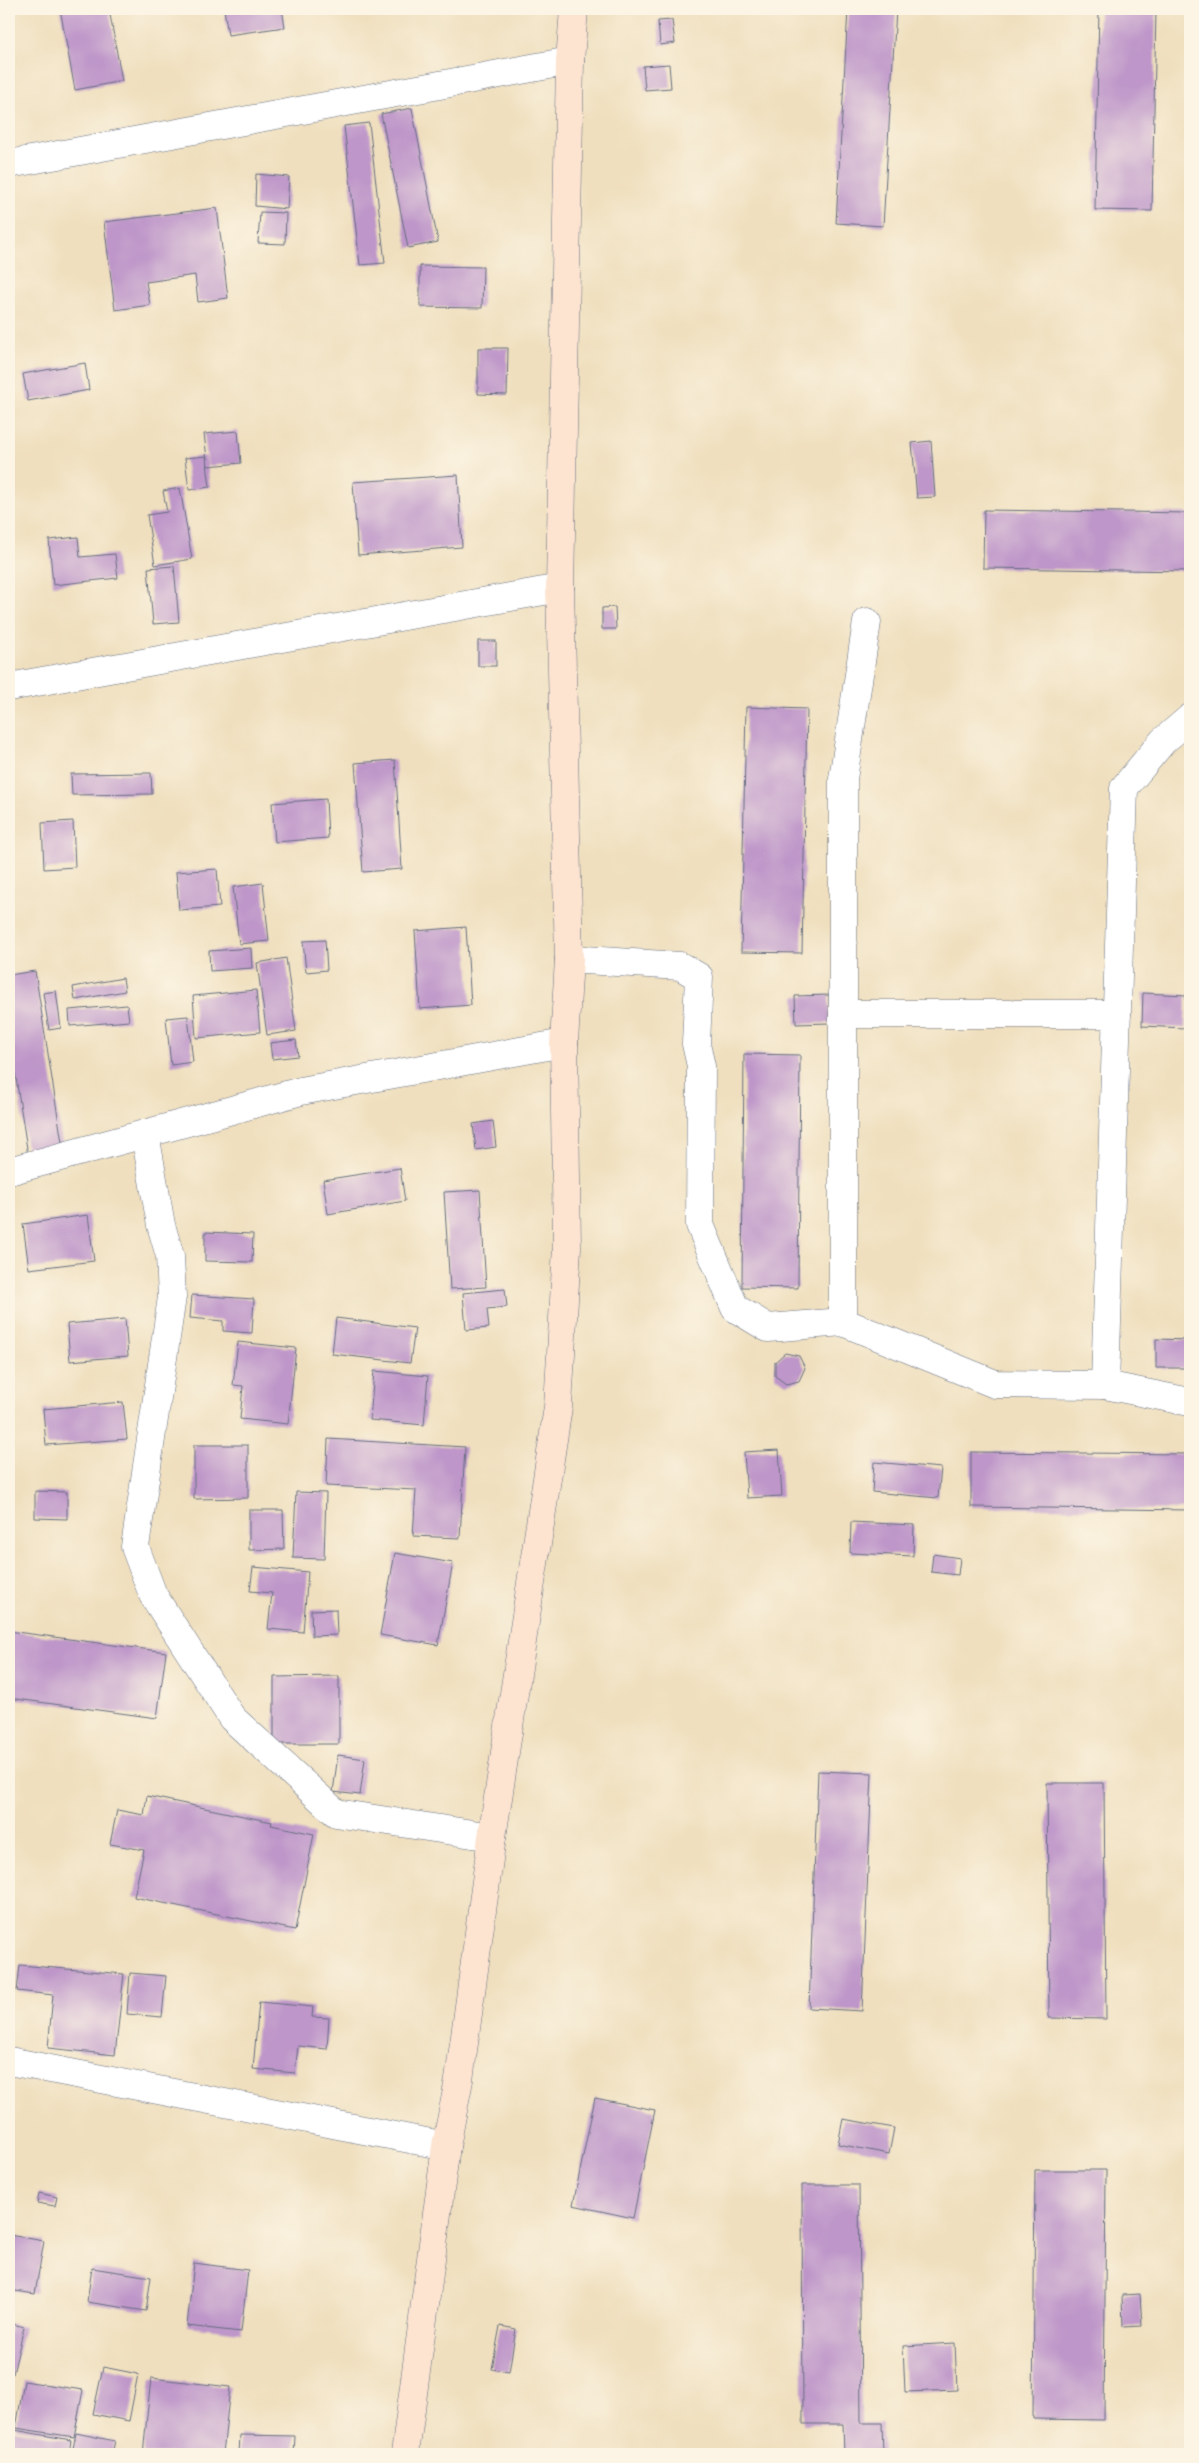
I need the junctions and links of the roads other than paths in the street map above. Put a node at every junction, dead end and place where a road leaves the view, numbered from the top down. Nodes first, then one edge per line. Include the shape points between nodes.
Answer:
1 (574, 9) edge
2 (570, 61) junction
3 (9, 164) edge
4 (560, 588) junction
5 (867, 622) dead end
6 (9, 687) edge
7 (1190, 718) edge
8 (569, 959) junction
9 (843, 1014) junction
10 (1117, 1014) junction
11 (564, 1043) junction
12 (144, 1134) junction
13 (9, 1172) edge
14 (843, 1322) junction
15 (1105, 1384) junction
16 (1190, 1402) edge
17 (492, 1837) junction
18 (9, 2061) edge
19 (446, 2146) junction
20 (405, 2454) edge

1 - 2 street
2 - 3 street
2 - 4 street
4 - 6 street
4 - 8 street
5 - 9 street via 843,779
7 - 10 street via 1163,741 1124,788
8 - 11 street
8 - 14 street via 680,966 699,976 696,1044 702,1066 700,1225 735,1308 768,1328
9 - 10 street
9 - 14 street
10 - 15 street
11 - 12 street via 301,1091
11 - 17 street via 567,1247 558,1408
12 - 13 street
12 - 17 street via 170,1256 172,1297 135,1547 153,1595 232,1718 336,1813
14 - 15 street via 995,1384
15 - 16 street
17 - 19 street via 459,2080
18 - 19 street
19 - 20 street

